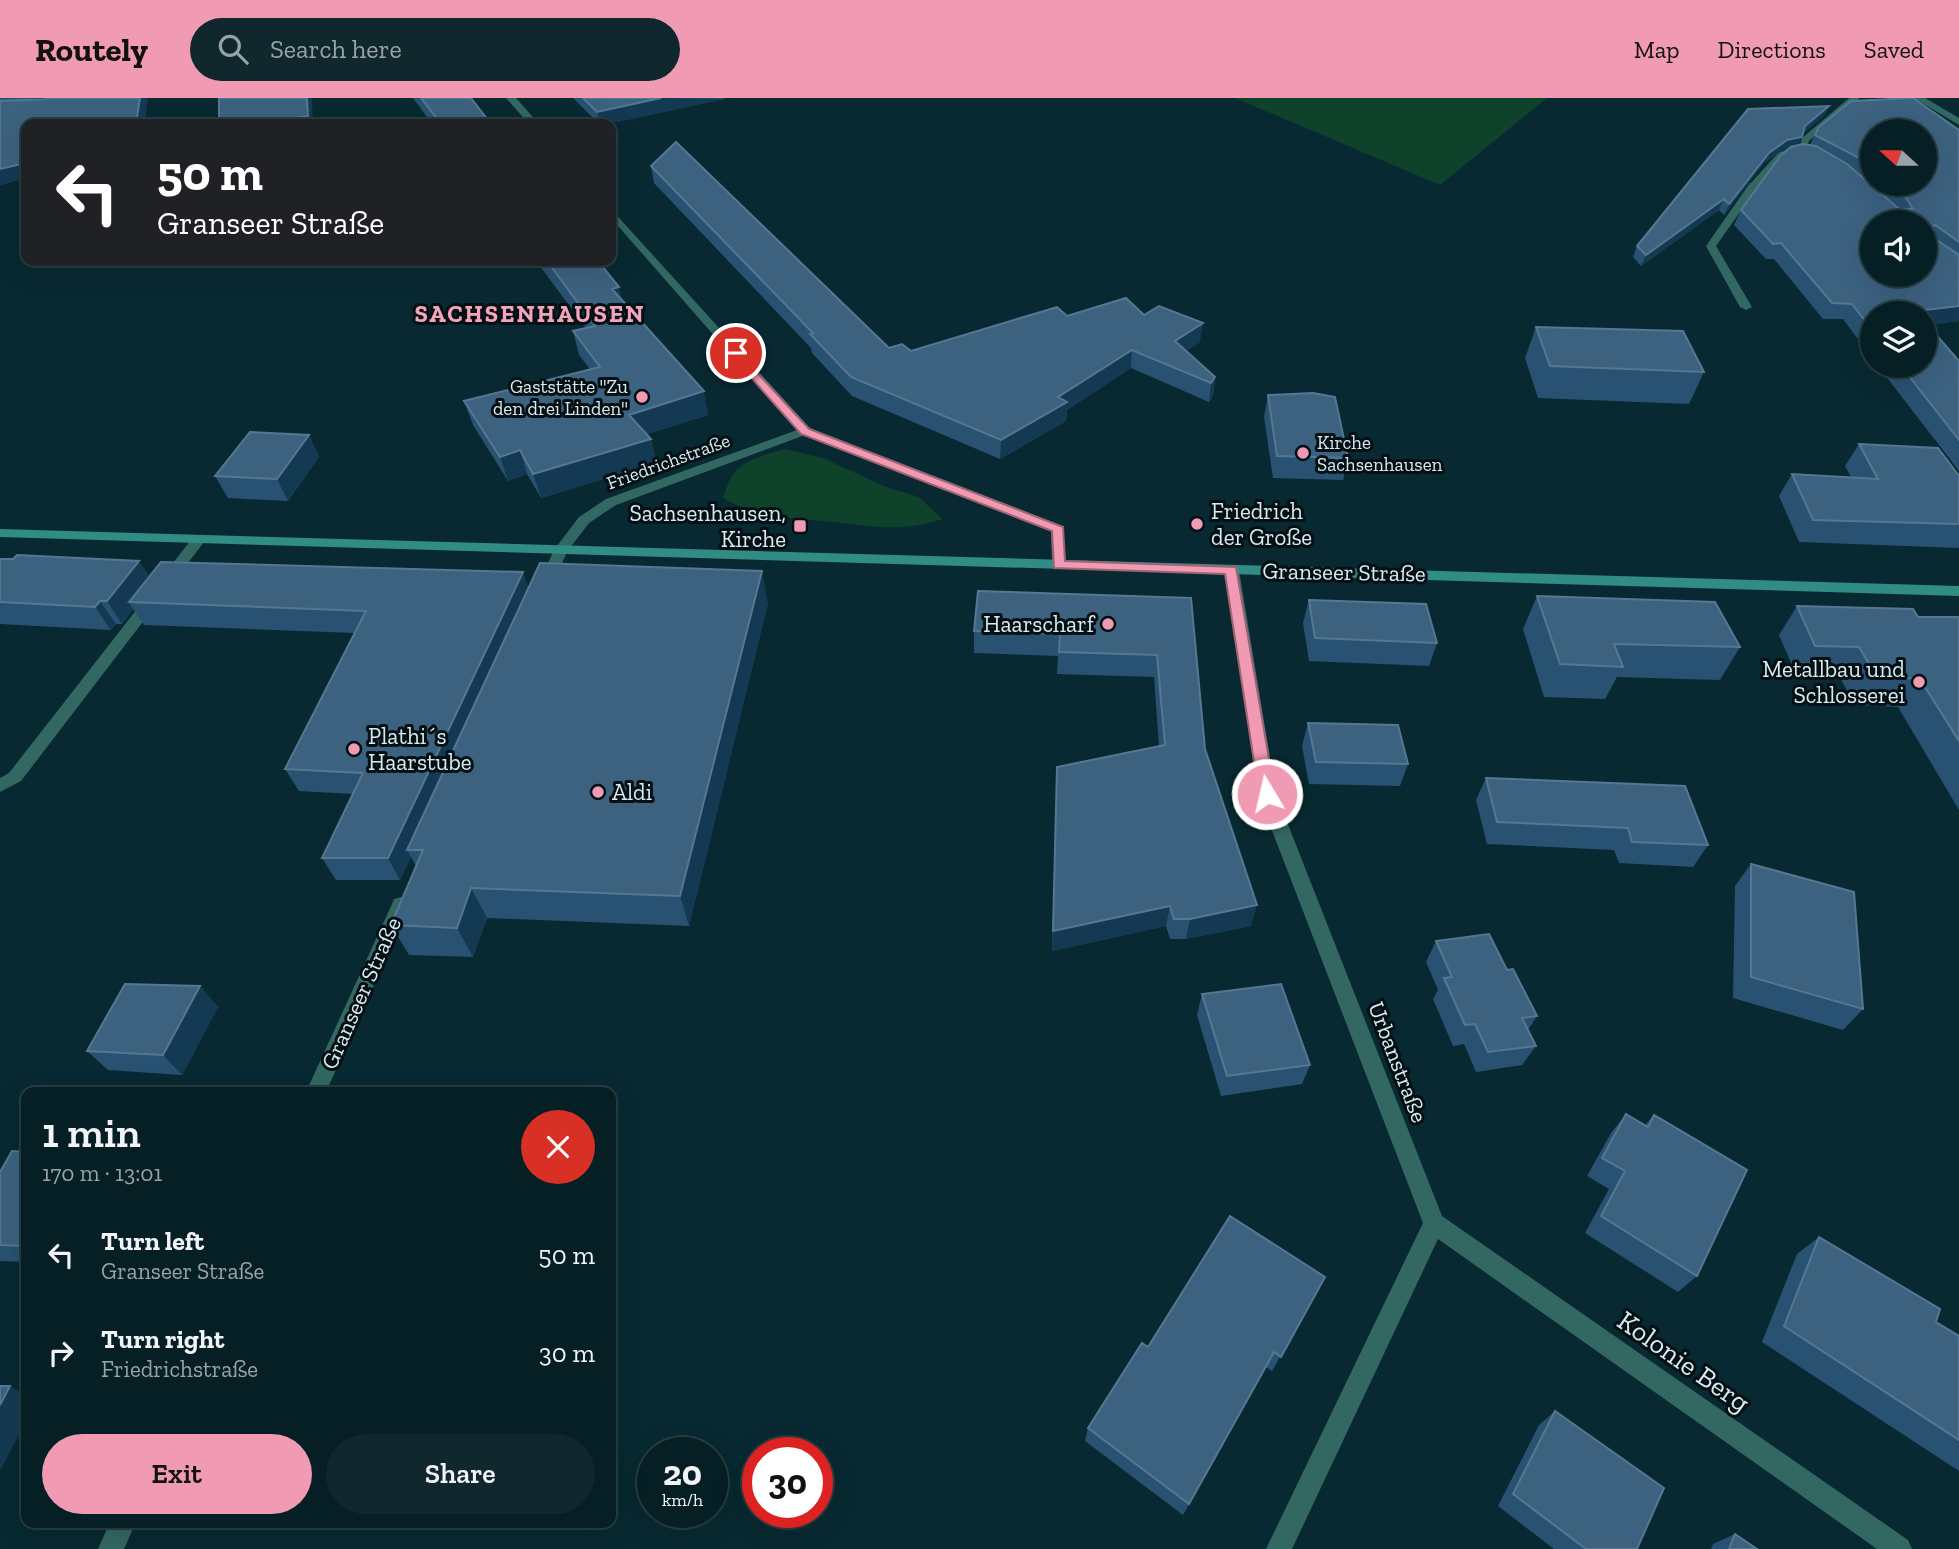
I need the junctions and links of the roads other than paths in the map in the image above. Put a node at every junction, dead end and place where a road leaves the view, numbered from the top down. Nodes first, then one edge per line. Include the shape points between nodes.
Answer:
1 (511, 98) edge
2 (1855, 98) edge
3 (1919, 98) edge
4 (530, 119) edge
5 (1959, 122) edge
6 (616, 218) edge
7 (1746, 307) dead end
8 (805, 431) junction
9 (0, 533) edge
10 (199, 539) junction
11 (561, 550) junction
12 (1059, 565) junction
13 (1231, 570) junction
14 (1959, 590) edge
15 (536, 604) edge
16 (0, 786) edge
17 (407, 892) edge
18 (318, 1087) edge
19 (1434, 1223) junction
20 (120, 1528) edge
21 (111, 1549) edge
22 (1279, 1549) edge
23 (1899, 1549) edge

1 - 4 street
2 - 7 street via 1805,140 1806,153 1782,154 1711,246
3 - 5 street
6 - 8 street
8 - 11 street, Friedrichstraße via 611,502 584,520
8 - 12 street via 1058,529
9 - 10 main road, Granseer Straße
10 - 11 main road, Granseer Straße
10 - 16 street via 15,777
11 - 12 main road, Granseer Straße
11 - 15 street
12 - 13 main road, Granseer Straße
13 - 14 main road, Granseer Straße
13 - 19 street, Urbanstraße via 1267,794
17 - 18 street, Granseer Straße
19 - 22 street
19 - 23 street, Kolonie Berg
20 - 21 street

